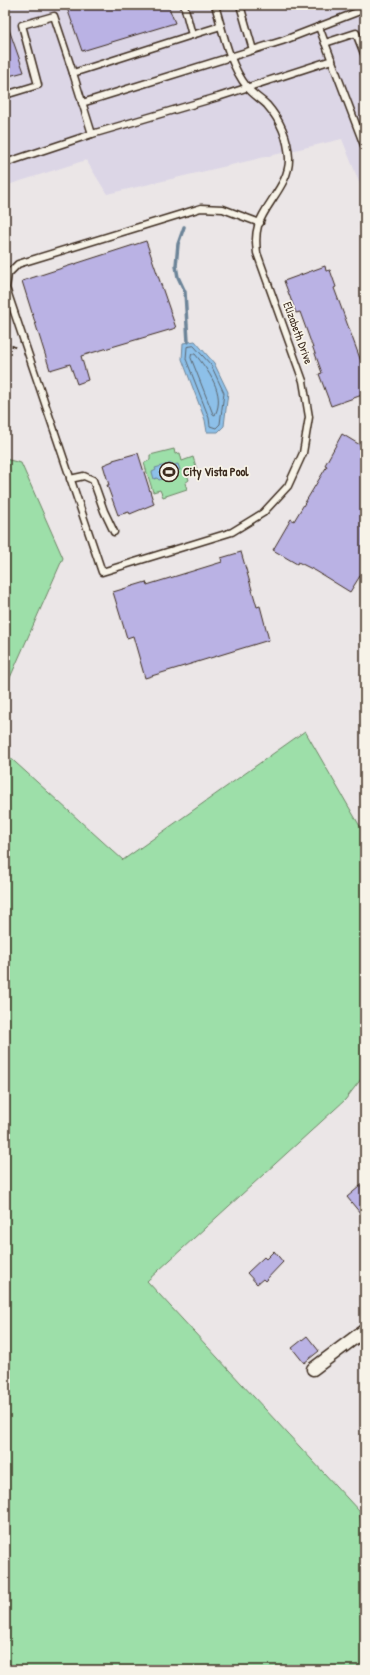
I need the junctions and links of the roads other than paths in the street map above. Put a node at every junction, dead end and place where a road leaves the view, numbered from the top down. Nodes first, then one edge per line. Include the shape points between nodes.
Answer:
1 (184, 5) edge
2 (215, 5) edge
3 (240, 5) edge
4 (365, 9) edge
5 (221, 26) junction
6 (319, 27) junction
7 (192, 35) junction
8 (325, 43) junction
9 (253, 50) junction
10 (365, 56) edge
11 (230, 57) junction
12 (332, 60) junction
13 (73, 73) junction
14 (247, 87) junction
15 (5, 95) edge
16 (82, 103) junction
17 (92, 134) junction
18 (365, 148) edge
19 (5, 163) edge
20 (260, 223) junction
21 (70, 479) junction
22 (114, 532) dead end
23 (365, 1330) edge
24 (313, 1369) dead end

1 - 7 lane
2 - 5 lane, Elizabeth Drive
3 - 9 lane
4 - 6 lane
5 - 7 lane
5 - 11 lane, Elizabeth Drive
6 - 8 lane
6 - 9 lane
7 - 13 lane
8 - 10 lane via 356,33
8 - 12 lane
9 - 11 lane
11 - 14 lane, Elizabeth Drive
11 - 16 lane
12 - 14 lane
12 - 18 lane
13 - 15 lane via 54,16 22,25 38,85
13 - 16 lane
14 - 17 lane
14 - 20 lane, Elizabeth Drive via 267,105 280,123 289,159 285,178
16 - 17 lane
17 - 19 lane
20 - 21 lane via 223,209 201,208 18,264 8,274 6,288
20 - 21 lane, Elizabeth Drive via 256,240 257,253 303,381 309,417 303,453 288,486 263,513 232,532 102,572
21 - 22 lane via 84,476 93,480
23 - 24 street

